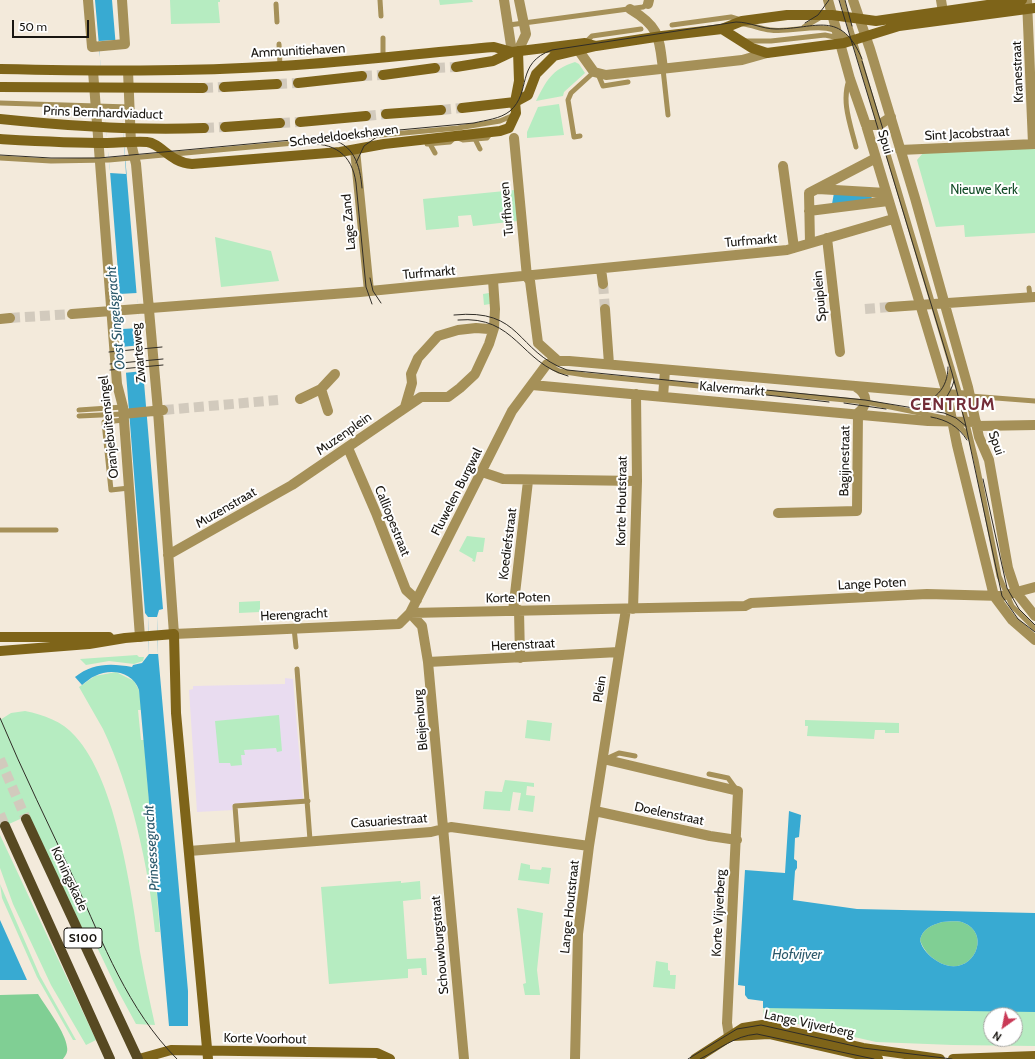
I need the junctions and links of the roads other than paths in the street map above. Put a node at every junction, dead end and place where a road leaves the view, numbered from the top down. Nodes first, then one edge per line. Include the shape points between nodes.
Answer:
1 (88, 0) edge
2 (122, 0) edge
3 (380, 0) edge
4 (504, 0) edge
5 (520, 0) edge
6 (842, 0) edge
7 (853, 0) edge
8 (941, 0) edge
9 (649, 2) edge
10 (276, 4) dead end
11 (1028, 4) edge
12 (829, 8) edge
13 (630, 9) junction
14 (942, 12) junction
15 (381, 16) dead end
16 (845, 16) junction
17 (860, 19) junction
18 (742, 21) junction
19 (277, 22) dead end
20 (524, 23) junction
21 (732, 24) junction
22 (509, 25) junction
23 (672, 25) dead end
24 (801, 28) junction
25 (641, 29) dead end
26 (722, 29) junction
27 (825, 35) junction
28 (659, 36) junction
29 (842, 37) junction
30 (866, 37) junction
31 (383, 38) dead end
32 (742, 41) junction
33 (279, 44) dead end
34 (582, 47) junction
35 (515, 52) junction
36 (767, 53) junction
37 (383, 59) junction
38 (280, 66) junction
39 (456, 67) tunnel mouth
40 (435, 68) tunnel mouth
41 (0, 69) edge
42 (663, 69) junction
43 (97, 71) junction
44 (123, 71) junction
45 (596, 73) junction
46 (382, 75) tunnel mouth
47 (362, 76) tunnel mouth
48 (850, 79) junction
49 (628, 82) dead end
50 (298, 83) tunnel mouth
51 (278, 84) tunnel mouth
52 (0, 87) edge
53 (224, 87) tunnel mouth
54 (200, 88) tunnel mouth
55 (528, 95) junction
56 (515, 102) junction
57 (0, 103) edge
58 (100, 106) junction
59 (125, 107) junction
60 (462, 108) tunnel mouth
61 (441, 110) tunnel mouth
62 (516, 113) junction
63 (386, 114) tunnel mouth
64 (668, 115) dead end
65 (366, 116) tunnel mouth
66 (891, 117) junction
67 (0, 119) edge
68 (300, 122) tunnel mouth
69 (280, 123) tunnel mouth
70 (866, 125) junction
71 (878, 125) junction
72 (225, 127) tunnel mouth
73 (201, 128) tunnel mouth
74 (491, 133) junction
75 (580, 136) dead end
76 (482, 138) junction
77 (514, 138) dead end
78 (0, 139) edge
79 (456, 139) junction
80 (475, 139) junction
81 (408, 142) junction
82 (103, 143) junction
83 (127, 143) junction
84 (437, 143) junction
85 (430, 144) junction
86 (1034, 144) edge
87 (856, 147) dead end
88 (355, 150) junction
89 (900, 150) junction
90 (874, 153) junction
91 (166, 154) junction
92 (0, 158) edge
93 (130, 158) junction
94 (104, 160) junction
95 (784, 166) dead end
96 (817, 188) junction
97 (887, 197) junction
98 (809, 211) junction
99 (894, 219) junction
100 (827, 238) junction
101 (810, 243) junction
102 (791, 249) junction
103 (601, 269) junction
104 (526, 277) junction
105 (493, 280) junction
106 (603, 284) tunnel mouth
107 (368, 291) junction
108 (1031, 294) edge
109 (946, 303) junction
110 (919, 304) junction
111 (934, 304) junction
112 (890, 307) tunnel mouth
113 (143, 309) junction
114 (605, 309) tunnel mouth
115 (116, 311) junction
116 (72, 314) tunnel mouth
117 (494, 328) junction
118 (840, 352) dead end
119 (558, 361) junction
120 (547, 364) junction
121 (609, 364) junction
122 (952, 365) junction
123 (665, 370) junction
124 (335, 374) dead end
125 (664, 382) junction
126 (532, 385) junction
127 (856, 387) junction
128 (322, 389) junction
129 (945, 392) junction
130 (636, 394) junction
131 (965, 396) junction
132 (663, 397) junction
133 (300, 399) dead end
134 (1035, 401) edge
135 (866, 402) junction
136 (405, 407) junction
137 (161, 410) junction
138 (328, 411) dead end
139 (913, 411) junction
140 (79, 413) dead end
141 (858, 413) junction
142 (124, 414) junction
143 (953, 421) junction
144 (974, 423) junction
145 (1035, 424) edge
146 (972, 442) junction
147 (348, 448) junction
148 (482, 472) junction
149 (528, 481) junction
150 (637, 481) junction
151 (297, 482) joint
152 (129, 488) junction
153 (778, 512) dead end
154 (0, 530) edge
155 (56, 530) dead end
156 (168, 555) junction
157 (1035, 587) edge
158 (1011, 594) junction
159 (994, 596) junction
160 (417, 600) junction
161 (630, 609) junction
162 (516, 610) junction
163 (410, 613) junction
164 (1035, 616) edge
165 (294, 628) junction
166 (1035, 629) edge
167 (174, 634) junction
168 (149, 636) junction
169 (0, 637) edge
170 (125, 638) junction
171 (1035, 640) edge
172 (296, 647) dead end
173 (0, 651) edge
174 (620, 652) junction
175 (520, 658) junction
176 (428, 662) junction
177 (298, 669) dead end
178 (635, 756) dead end
179 (603, 760) junction
180 (709, 774) dead end
181 (738, 791) junction
182 (308, 802) junction
183 (596, 811) junction
184 (26, 819) tunnel mouth
185 (5, 826) tunnel mouth
186 (443, 829) junction
187 (310, 840) junction
188 (737, 840) junction
189 (238, 846) junction
190 (590, 846) junction
191 (189, 851) junction
192 (729, 1036) junction
193 (207, 1054) edge
194 (1035, 1056) edge
195 (110, 1059) edge
196 (139, 1059) edge
197 (390, 1059) edge
198 (464, 1059) edge
199 (575, 1059) edge
200 (695, 1059) edge
201 (878, 1059) edge
202 (940, 1059) edge
203 (953, 1059) edge

1 - 2 street via 96,46 120,45
3 - 15 lane
4 - 22 street
5 - 20 street
6 - 16 lane, Spui
7 - 17 street, Spui
8 - 14 street
9 - 13 lane via 644,7
10 - 19 lane
11 - 14 street, Ammunitiehaven
11 - 30 street via 899,26
11 - 86 street, Kranestraat
12 - 16 street, Ammunitiehaven
12 - 18 street, Ammunitiehaven
12 - 24 lane
12 - 29 street, Spui
13 - 20 lane
13 - 28 street via 652,24
14 - 17 street, Ammunitiehaven via 876,21
16 - 17 street, Ammunitiehaven
16 - 29 lane, Spui
16 - 29 lane
17 - 30 street, Spui
18 - 21 street, Ammunitiehaven
18 - 23 lane via 730,17
20 - 22 lane
20 - 35 street via 526,34
21 - 24 lane via 771,31
21 - 26 street, Ammunitiehaven
22 - 35 street
24 - 29 lane via 822,27
25 - 34 lane via 592,36
26 - 28 street, Ammunitiehaven
26 - 32 street
27 - 29 lane
27 - 29 lane
27 - 32 lane via 771,41
28 - 34 street, Ammunitiehaven
28 - 42 street
29 - 30 street
29 - 36 street
29 - 48 street, Spui
29 - 71 lane, Spui via 856,51
30 - 66 street, Spui
31 - 37 lane
32 - 36 street
33 - 38 lane
34 - 35 street, Ammunitiehaven
34 - 45 street
34 - 55 street, Ammunitiehaven via 554,56 536,74
35 - 37 street, Ammunitiehaven via 494,47
35 - 39 street via 493,61
35 - 56 street via 519,81
36 - 42 street via 742,60
37 - 38 street, Ammunitiehaven
38 - 44 street, Ammunitiehaven
40 - 46 street
41 - 43 street, Ammunitiehaven
42 - 45 street via 606,75
42 - 64 lane
43 - 44 street, Ammunitiehaven
43 - 58 street, Oranjebuitensingel
44 - 59 street, Zwarteweg
45 - 49 lane via 603,86
45 - 75 lane via 571,93 568,100 574,137
47 - 50 street
48 - 70 street, Spui
48 - 87 lane via 846,89 847,111
51 - 53 street
52 - 54 street, Prins Bernhardviaduct
55 - 56 street
55 - 62 street, Ammunitiehaven
56 - 60 street
56 - 62 street
57 - 58 lane, Prins Bernhardviaduct
58 - 59 lane, Prins Bernhardviaduct
58 - 82 street, Oranjebuitensingel
59 - 83 street, Zwarteweg
61 - 63 street
62 - 74 street, Schedeldoekshaven via 509,128
62 - 91 lane, Schedeldoekshaven via 500,121 458,128
65 - 68 street
66 - 71 street, Spui
66 - 89 street, Spui
67 - 73 street, Prins Bernhardviaduct via 62,126
69 - 72 street
70 - 71 street, Spui
70 - 90 street, Spui
71 - 111 lane, Spui
74 - 76 lane via 487,138
74 - 79 street, Schedeldoekshaven
76 - 80 lane
76 - 80 lane via 480,149
77 - 104 street, Turfhaven
78 - 82 street, Schedeldoekshaven
79 - 80 lane
79 - 81 street, Schedeldoekshaven
79 - 84 lane
81 - 85 lane via 416,145
81 - 88 street, Schedeldoekshaven
82 - 83 street, Schedeldoekshaven
82 - 94 street, Oranjebuitensingel
83 - 91 street, Schedeldoekshaven via 148,142 155,144
83 - 93 street, Zwarteweg
84 - 85 lane
84 - 85 lane via 435,153
86 - 89 street, Sint Jacobstraat
88 - 91 street, Schedeldoekshaven via 192,164 183,163
88 - 107 street, Lage Zand
89 - 109 street, Spui
90 - 96 street
90 - 97 street, Spui
91 - 93 lane, Schedeldoekshaven
92 - 94 lane, Schedeldoekshaven via 51,161
93 - 94 lane, Schedeldoekshaven
93 - 113 street, Zwarteweg
94 - 115 street, Oranjebuitensingel
95 - 102 street
96 - 97 street
96 - 98 street via 809,193
97 - 98 street
97 - 99 street, Spui
98 - 101 street
99 - 100 street
99 - 110 street, Spui
100 - 101 street
100 - 118 street, Spuiplein
101 - 102 street
102 - 103 street, Turfmarkt
103 - 104 street, Turfmarkt
103 - 106 street
104 - 105 street, Turfmarkt
104 - 119 street, Turfhaven via 530,281 538,343
105 - 107 street, Turfmarkt
105 - 117 street, Muzenplein
107 - 113 street, Turfmarkt
108 - 109 street
109 - 111 street
109 - 131 street, Spui
110 - 111 street
110 - 112 street
110 - 129 street, Spui
111 - 122 lane, Spui
113 - 115 street, Turfmarkt
113 - 137 street, Zwarteweg
114 - 121 street
115 - 116 street, Turfmarkt
115 - 142 street, Oranjebuitensingel via 117,384
117 - 136 street, Muzenplein via 475,374 448,397 421,397
117 - 136 street via 467,328 438,336 418,358 411,374 412,383
119 - 120 street, Kalvermarkt
119 - 121 street, Kalvermarkt
120 - 125 lane, Kalvermarkt via 566,372
120 - 126 street
121 - 123 street, Kalvermarkt
122 - 129 lane, Spui
122 - 131 lane, Spui
123 - 125 street
123 - 127 street, Kalvermarkt
124 - 128 street
125 - 132 street
125 - 135 lane, Kalvermarkt
126 - 130 street, Kalvermarkt
126 - 148 street, Fluwelen Burgwal via 512,411
127 - 129 street, Kalvermarkt via 908,394
127 - 135 street via 863,391
128 - 133 street
128 - 138 street
129 - 131 street, Kalvermarkt
129 - 139 lane via 930,405
129 - 143 street, Spui
130 - 132 street, Kalvermarkt
130 - 150 street, Korte Houtstraat
131 - 134 lane
131 - 144 street, Spui
132 - 141 street, Kalvermarkt
135 - 139 lane, Kalvermarkt
135 - 141 street, Bagijnestraat
136 - 147 street, Muzenplein
137 - 142 street
137 - 156 street, Zwarteweg
139 - 143 lane, Kalvermarkt
140 - 142 lane
141 - 143 street, Kalvermarkt
141 - 153 street, Bagijnestraat via 857,511
142 - 152 street, Oranjebuitensingel
142 - 152 lane via 104,422 111,490
143 - 144 street, Kalvermarkt
143 - 146 lane via 962,427
143 - 159 street, Spui
144 - 145 street, Kalvermarkt
144 - 146 lane, Spui
144 - 158 street, Spui via 986,458
146 - 158 lane, Spui via 999,576
147 - 151 street, Muzenplein
147 - 160 street, Calliopestraat via 406,590
148 - 149 street via 503,479
148 - 160 street, Fluwelen Burgwal
149 - 150 street
149 - 162 street, Koediefstraat
150 - 161 street, Korte Houtstraat
151 - 156 street, Muzenstraat
152 - 168 street, Oranjebuitensingel
154 - 155 lane
156 - 167 street, Zwarteweg
157 - 158 street, Lange Poten
158 - 159 street, Lange Poten
158 - 164 street
158 - 166 lane via 1018,614
159 - 161 street, Lange Poten via 927,594 751,603 745,606
159 - 171 street via 1012,620
160 - 163 street, Fluwelen Burgwal
161 - 162 street, Korte Poten
161 - 174 street, Plein
162 - 163 street, Korte Poten
162 - 175 street, Koediefstraat
163 - 165 street, Herengracht via 399,624
163 - 176 street, Bleijenburg via 422,626
165 - 167 street, Herengracht
165 - 172 lane
167 - 168 street
167 - 191 street via 176,713
168 - 170 street
169 - 170 street
170 - 173 street via 90,644
174 - 175 street, Herenstraat
174 - 179 street, Plein
175 - 176 street, Herenstraat
176 - 186 street, Bleijenburg
177 - 182 lane
178 - 179 lane via 619,753
179 - 181 street
179 - 183 street, Lange Houtstraat
180 - 181 lane via 728,778
181 - 188 street, Korte Vijverberg
182 - 187 lane
182 - 189 lane via 235,806
183 - 188 street, Doelenstraat
183 - 190 street, Lange Houtstraat
184 - 196 main road, Koningskade / S100
185 - 195 main road, S100
186 - 187 street, Casuariestraat via 431,832
186 - 190 street, Casuariestraat via 450,827
186 - 198 street, Schouwburgstraat
187 - 189 street, Casuariestraat
188 - 192 street, Korte Vijverberg via 727,1023
189 - 191 street, Casuariestraat
190 - 199 street, Lange Houtstraat via 578,934
191 - 193 street
192 - 200 street
192 - 201 street, Lange Vijverberg via 769,1034
192 - 202 street, Lange Vijverberg via 748,1026 769,1026 863,1048
193 - 196 street, Korte Voorhout via 187,1049 171,1050
193 - 197 street, Korte Voorhout via 377,1053
194 - 203 street

